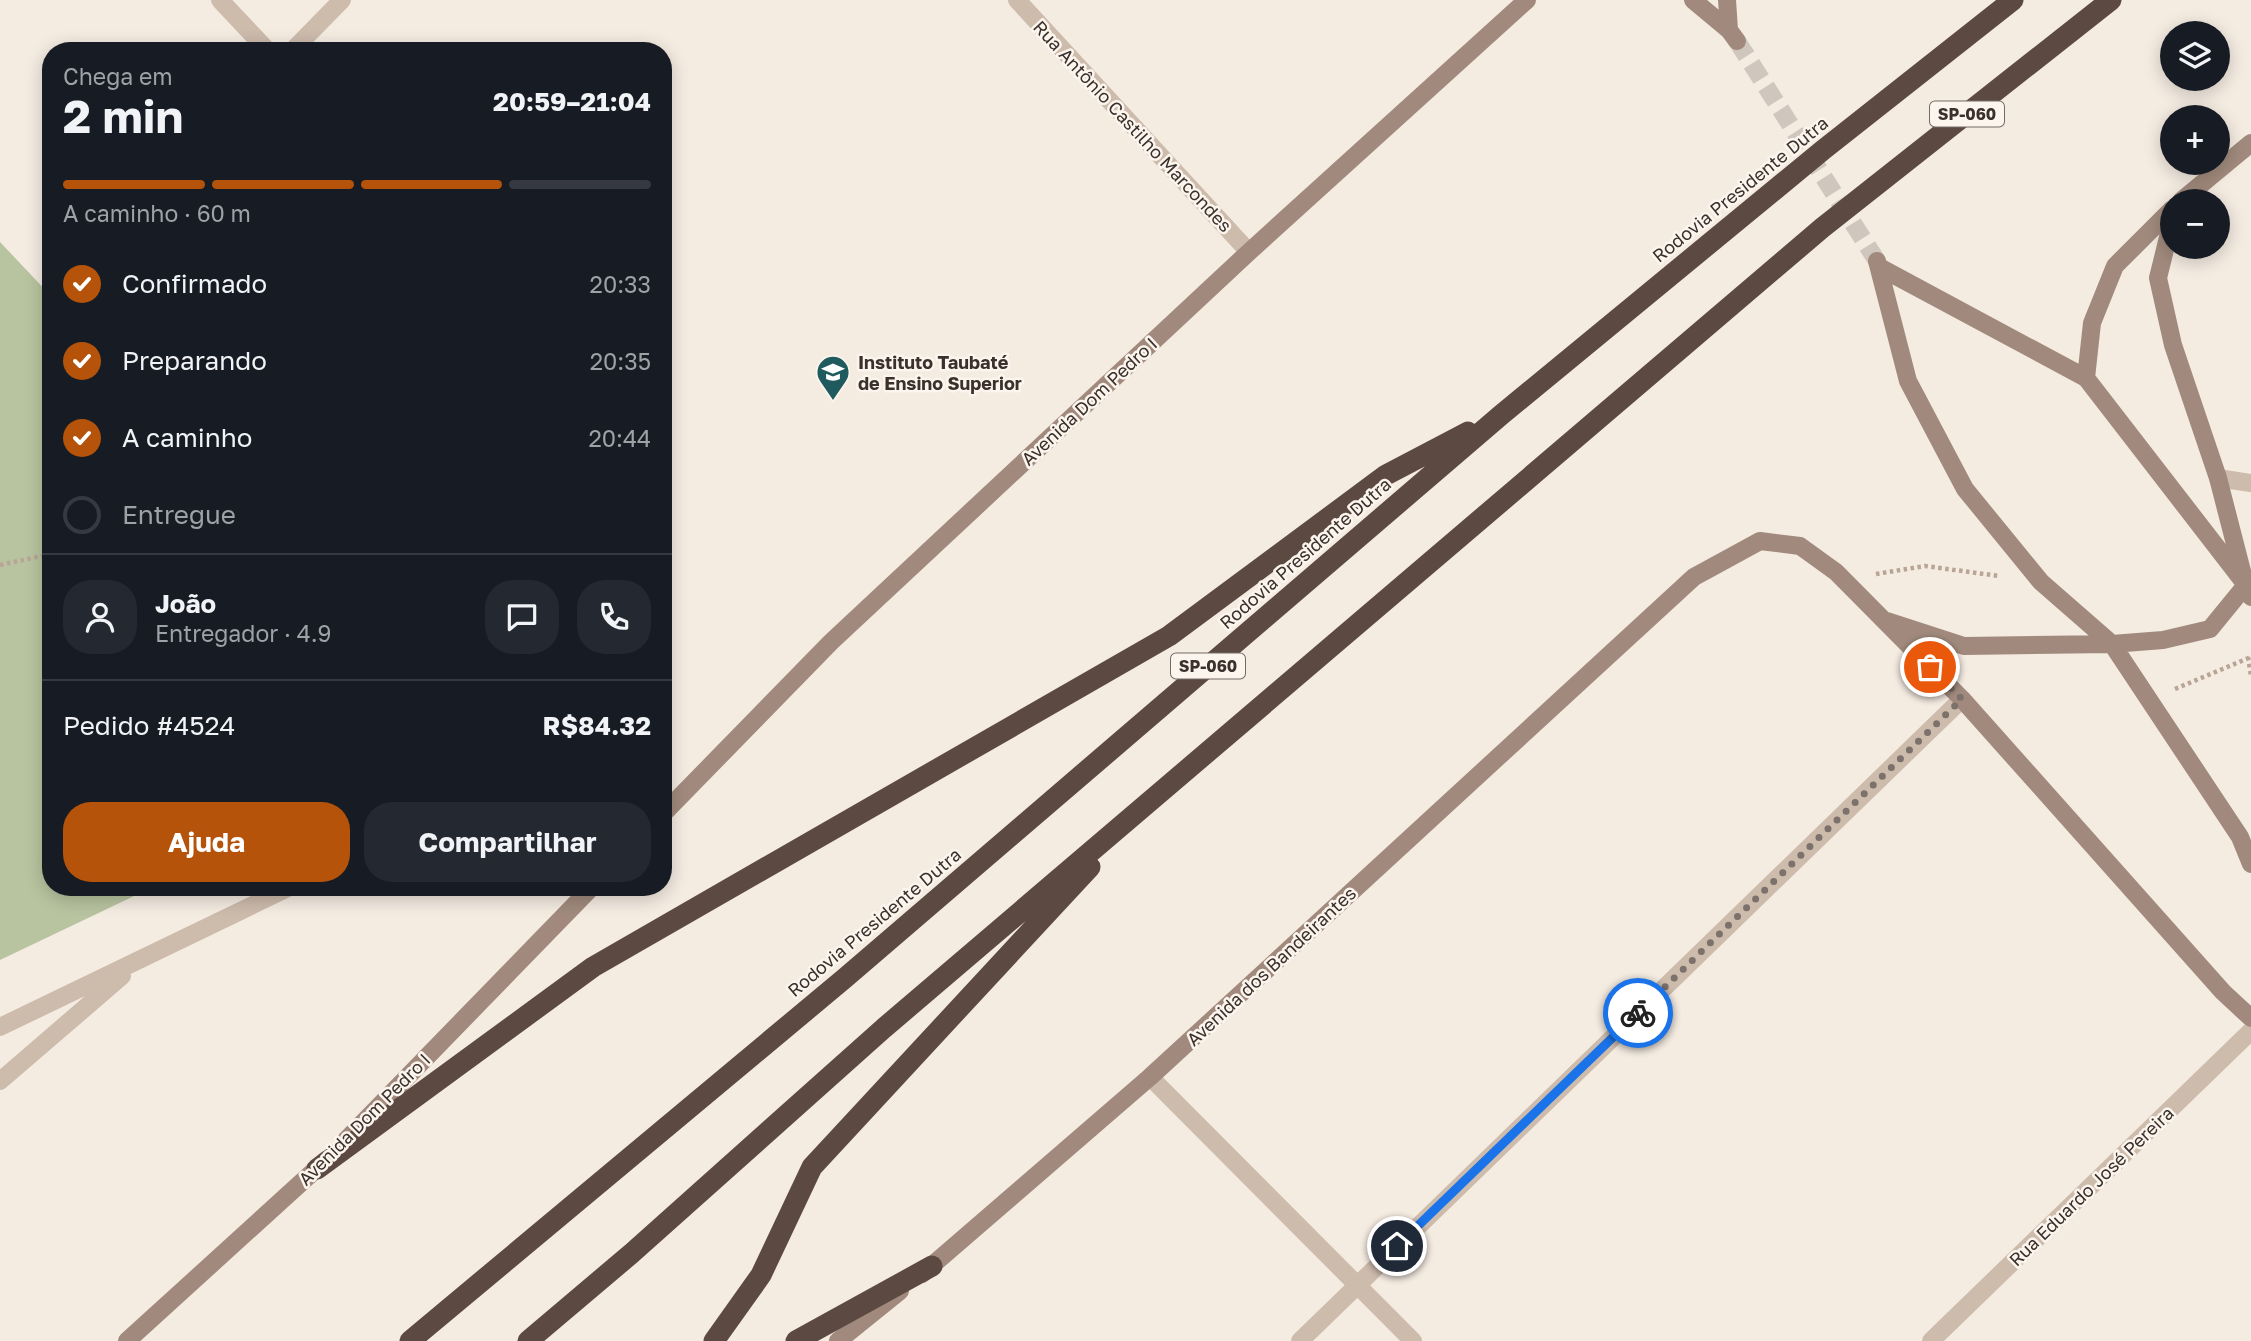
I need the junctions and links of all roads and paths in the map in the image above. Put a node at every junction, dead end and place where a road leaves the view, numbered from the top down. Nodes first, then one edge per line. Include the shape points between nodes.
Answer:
1 (220, 0) edge
2 (342, 0) edge
3 (1017, 0) edge
4 (1527, 0) edge
5 (1693, 0) edge
6 (1727, 0) edge
7 (2013, 0) edge
8 (2111, 0) edge
9 (260, 42) edge
10 (301, 42) edge
11 (2251, 143) edge
12 (2195, 189) edge
13 (2160, 221) edge
14 (1249, 252) junction
15 (2163, 259) edge
16 (2086, 378) junction
17 (1501, 415) junction
18 (2218, 478) junction
19 (2251, 483) edge
20 (42, 556) edge
21 (0, 565) edge
22 (1844, 579) junction
23 (2042, 582) junction
24 (2248, 591) edge
25 (1882, 619) junction
26 (2112, 644) junction
27 (2249, 657) edge
28 (2251, 676) edge
29 (1962, 699) junction
30 (2150, 700) junction
31 (1152, 799) junction
32 (672, 805) edge
33 (2251, 864) edge
34 (272, 896) edge
35 (583, 896) edge
36 (142, 959) junction
37 (2251, 1018) edge
38 (0, 1027) edge
39 (2251, 1031) edge
40 (1150, 1077) junction
41 (0, 1081) edge
42 (317, 1169) junction
43 (932, 1266) junction
44 (1358, 1284) junction
45 (127, 1341) edge
46 (410, 1341) edge
47 (528, 1341) edge
48 (713, 1341) edge
49 (796, 1341) edge
50 (838, 1341) edge
51 (1300, 1341) edge
52 (1413, 1341) edge
53 (1931, 1341) edge

1 - 9 street
2 - 10 street
3 - 14 street, Rua Antônio Castilho Marcondes
4 - 14 main road, Avenida Dom Pedro I
5 - 6 main road via 1733,35
7 - 17 highway, Rodovia Presidente Dutra / SP-060
8 - 31 highway, SP-060 via 1822,228
11 - 12 main road
13 - 16 main road via 2115,265 2092,323
14 - 32 main road, Avenida Dom Pedro I via 831,642
15 - 18 main road via 2158,278 2174,345
16 - 23 main road via 1879,265 1908,381 1965,489
16 - 24 main road
17 - 42 highway via 1386,475 1169,636 593,967
17 - 46 highway, Rodovia Presidente Dutra / SP-060 via 845,978
18 - 19 street
18 - 24 main road
20 - 21 path
22 - 23 path via 1925,566
22 - 25 main road, Avenida dos Bandeirantes
22 - 40 main road, Avenida dos Bandeirantes via 1800,546 1760,541 1693,577
23 - 26 main road
24 - 26 main road via 2210,629 2163,640
25 - 26 main road via 1964,646
25 - 29 main road, Avenida dos Bandeirantes
26 - 30 main road
27 - 28 path
27 - 30 path
29 - 37 main road, Avenida dos Bandeirantes
29 - 44 street
30 - 33 main road via 2240,837
31 - 47 highway, SP-060
31 - 48 highway via 812,1167 761,1275
34 - 36 street
35 - 42 main road, Avenida Dom Pedro I
36 - 38 street
36 - 41 street
39 - 53 street, Rua Eduardo José Pereira
40 - 43 main road, Avenida dos Bandeirantes
40 - 44 street
42 - 45 main road, Avenida Dom Pedro I
43 - 49 highway
43 - 50 main road, Avenida dos Bandeirantes
44 - 51 street
44 - 52 street

